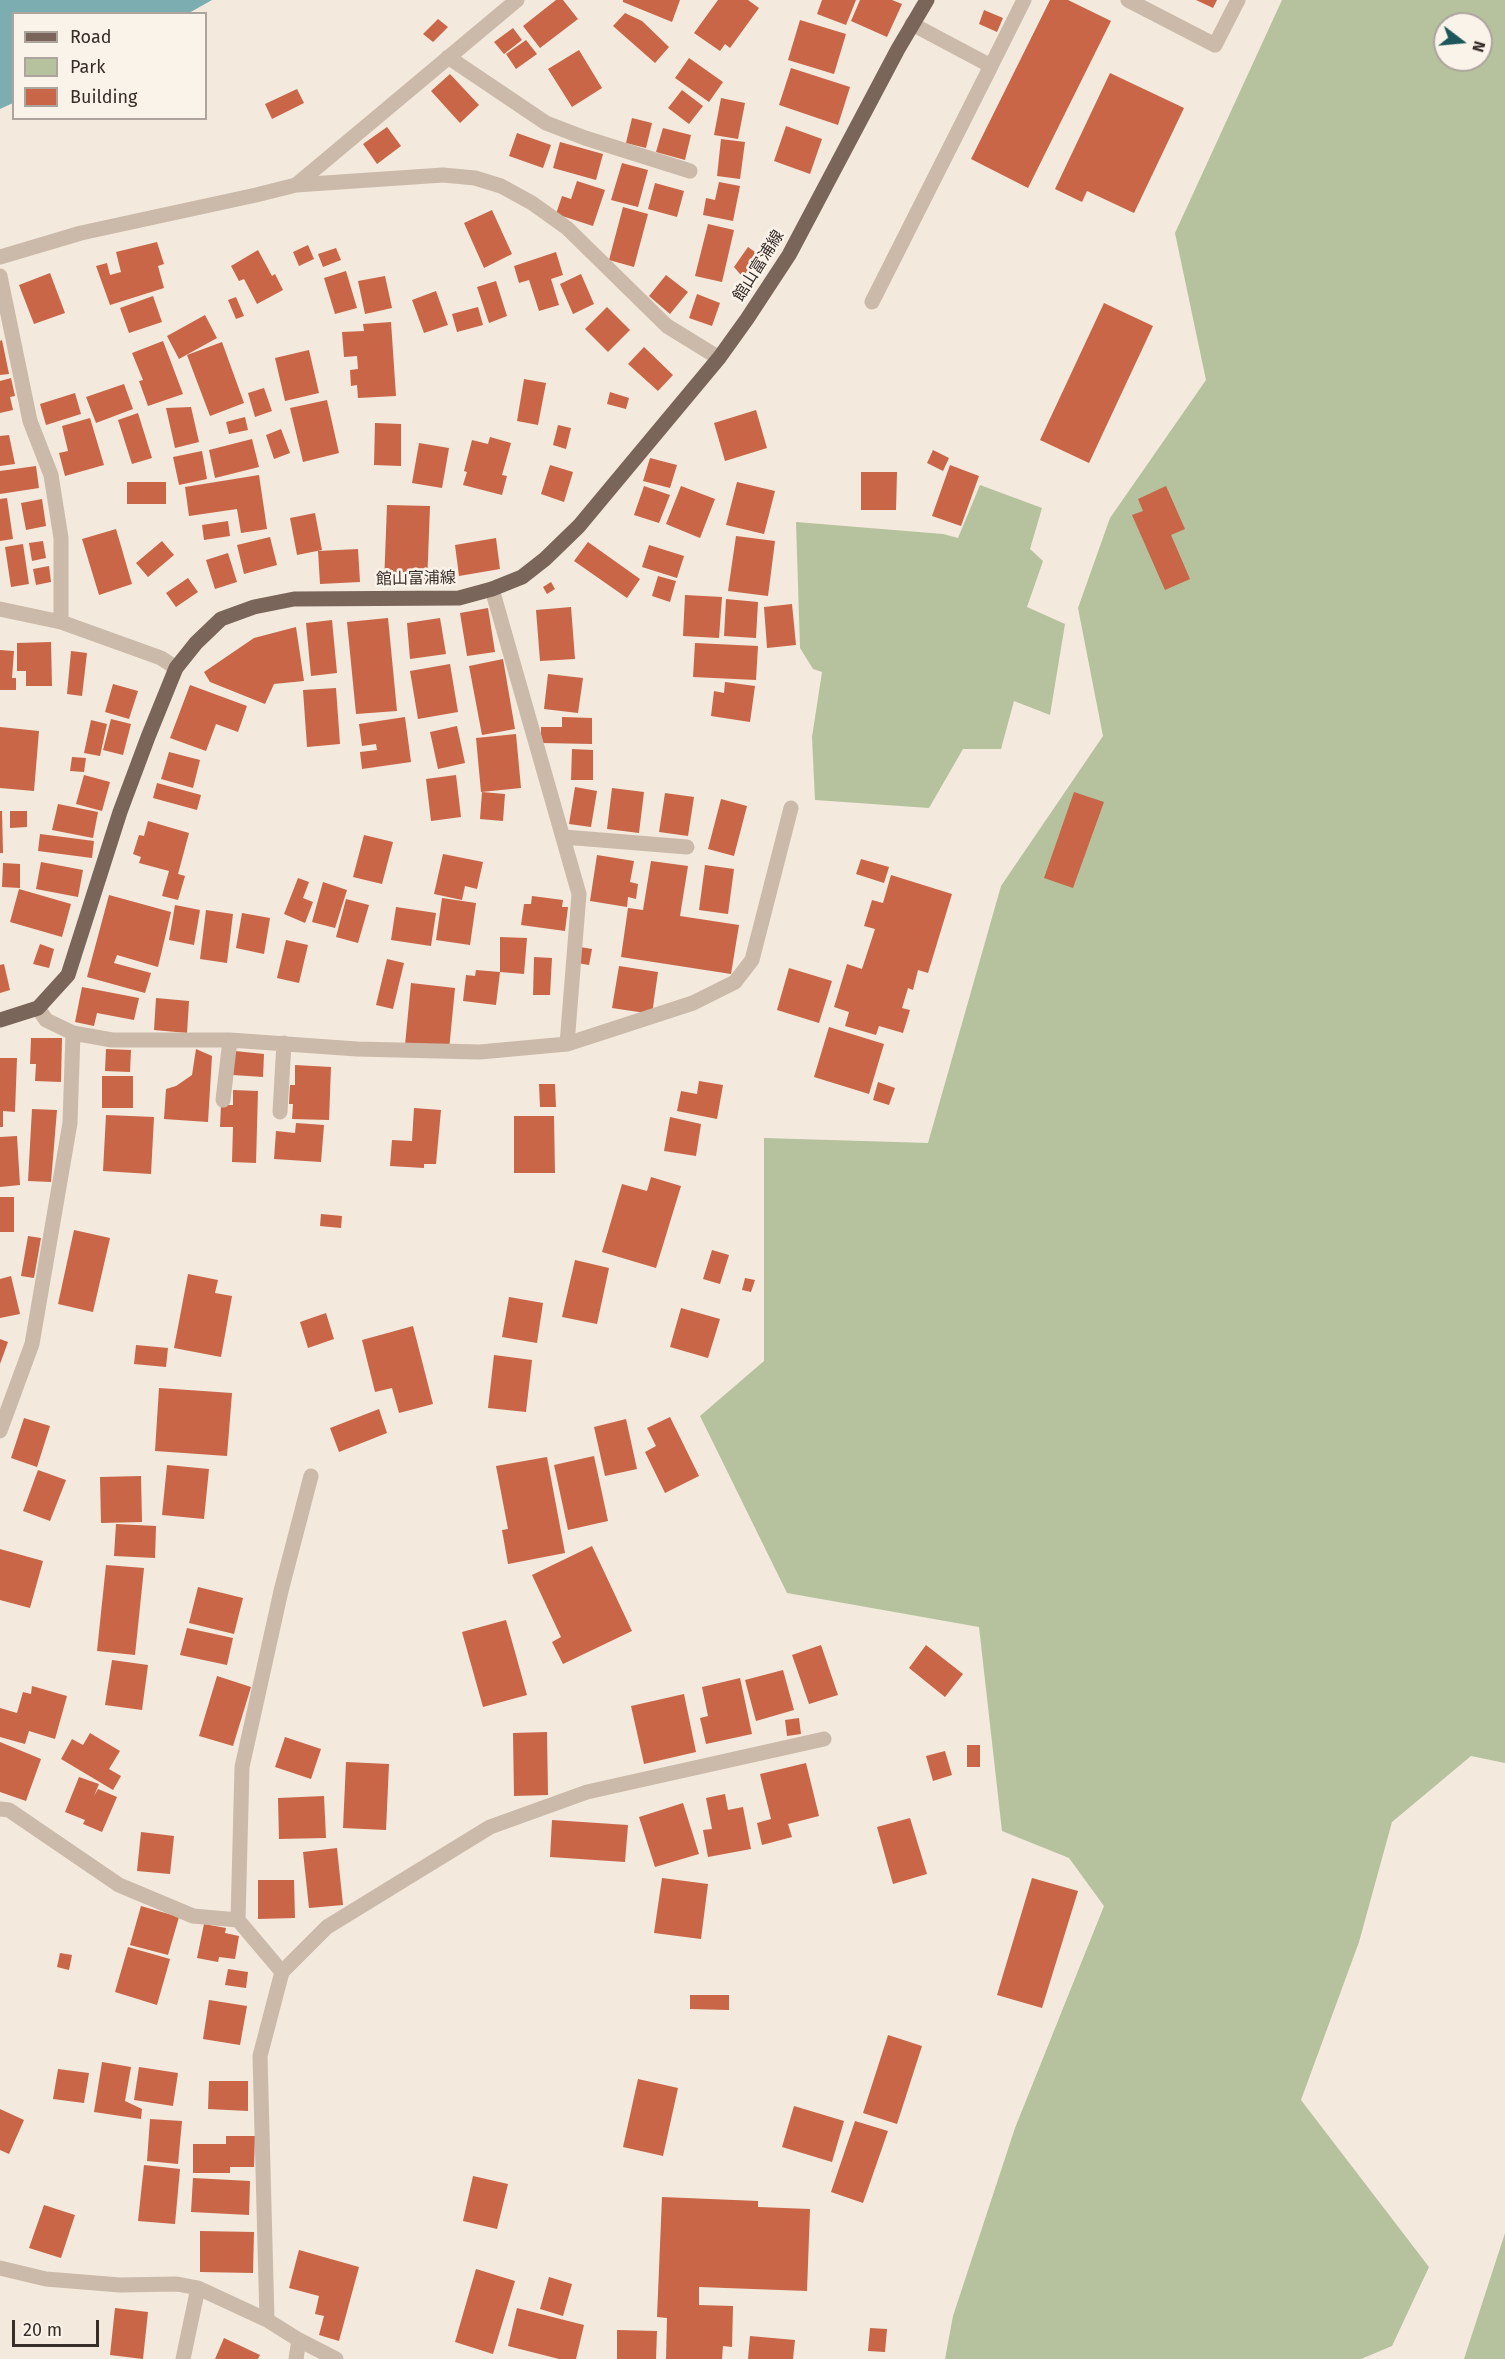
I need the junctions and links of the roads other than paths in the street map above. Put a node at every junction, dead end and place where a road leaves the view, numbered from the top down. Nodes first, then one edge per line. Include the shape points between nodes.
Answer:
1 (518, 0) edge
2 (927, 0) edge
3 (1024, 0) edge
4 (1238, 0) edge
5 (1133, 1) edge
6 (912, 24) junction
7 (448, 57) junction
8 (991, 66) junction
9 (690, 171) dead end
10 (296, 185) junction
11 (0, 257) edge
12 (0, 276) edge
13 (872, 302) dead end
14 (719, 358) junction
15 (492, 589) junction
16 (0, 609) edge
17 (61, 622) junction
18 (176, 668) junction
19 (790, 808) dead end
20 (564, 837) junction
21 (687, 847) dead end
22 (38, 1008) junction
23 (0, 1020) edge
24 (73, 1033) junction
25 (230, 1040) junction
26 (284, 1043) junction
27 (567, 1044) junction
28 (223, 1100) dead end
29 (280, 1112) dead end
30 (0, 1431) edge
31 (311, 1476) dead end
32 (824, 1739) dead end
33 (0, 1809) edge
34 (238, 1920) junction
35 (282, 1971) junction
36 (0, 2268) edge
37 (198, 2288) junction
38 (267, 2320) junction
39 (299, 2340) junction
40 (183, 2359) edge
41 (296, 2359) edge
42 (336, 2359) edge

1 - 7 street
2 - 6 main road, 館山富浦線
3 - 8 street
4 - 5 street via 1215,45
6 - 8 street
6 - 14 main road, 館山富浦線 via 789,255
7 - 9 street via 546,123
7 - 10 street
8 - 13 street
10 - 11 street via 81,233
10 - 14 street via 443,175 475,178 501,186 567,228 667,326
12 - 17 street via 30,421 51,475 61,538
14 - 15 main road, 館山富浦線 via 579,526 522,577
15 - 18 main road, 館山富浦線 via 459,598 294,599 254,607 221,619
15 - 20 street
16 - 17 street
17 - 18 street via 161,658
18 - 22 main road, 館山富浦線 via 120,812 68,975
19 - 27 street via 752,960 735,982 693,1003
20 - 21 street
20 - 27 street via 579,894
22 - 23 main road
22 - 24 street via 46,1020
24 - 25 street via 112,1040
24 - 30 street via 70,1123 32,1344
25 - 26 street
25 - 28 street
26 - 27 street via 480,1053
26 - 29 street
31 - 34 street via 280,1591 242,1767
32 - 35 street via 588,1792 490,1827 327,1927
33 - 34 street via 9,1810 119,1885 193,1916
34 - 35 street
35 - 38 street via 260,2056
36 - 37 street via 46,2279
37 - 38 street
37 - 40 street
38 - 39 street
39 - 41 street
39 - 42 street

